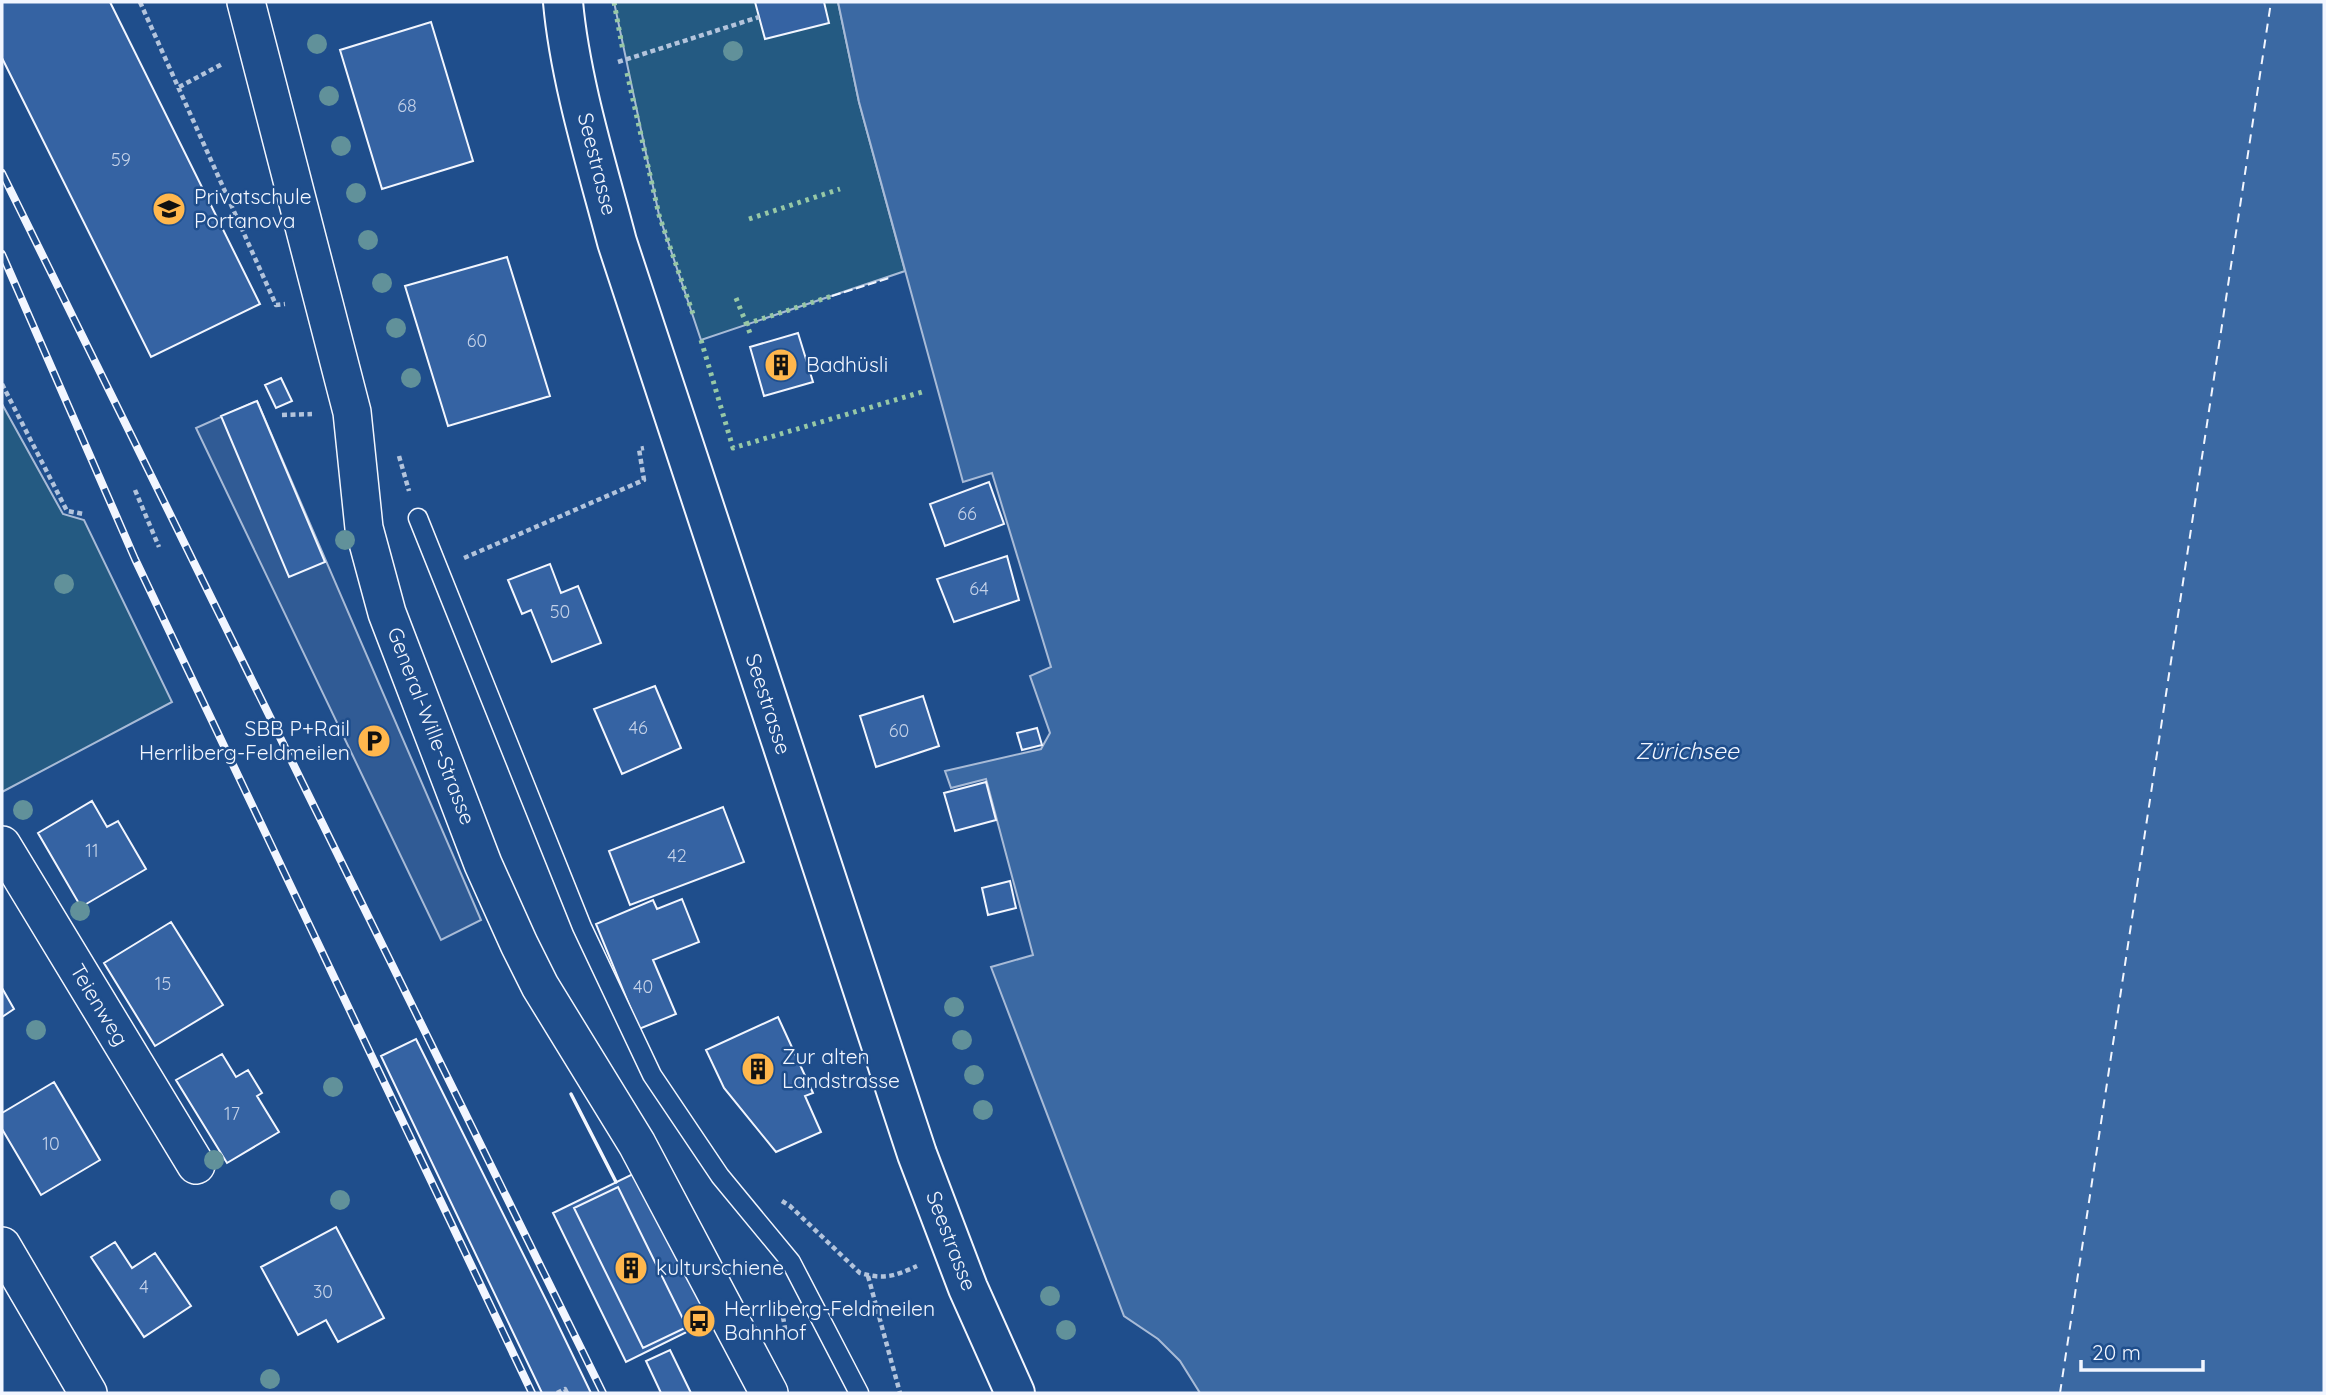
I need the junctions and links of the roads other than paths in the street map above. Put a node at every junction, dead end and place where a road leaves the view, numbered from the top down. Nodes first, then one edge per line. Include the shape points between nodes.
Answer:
1 (246, 2) edge
2 (562, 2) edge
3 (418, 518) dead end
4 (2, 845) edge
5 (196, 1166) dead end
6 (2, 1246) edge
7 (88, 1393) edge
8 (769, 1393) edge
9 (859, 1393) edge
10 (1015, 1393) edge

1 - 8 street, General-Wille-Strasse via 352,412 364,528 392,625 519,944 637,1144
2 - 10 main road, Seestrasse via 590,141 617,242 917,1154 968,1288
3 - 9 lane via 582,927 652,1075 720,1176 791,1262
4 - 5 street, Teienweg
6 - 7 street

